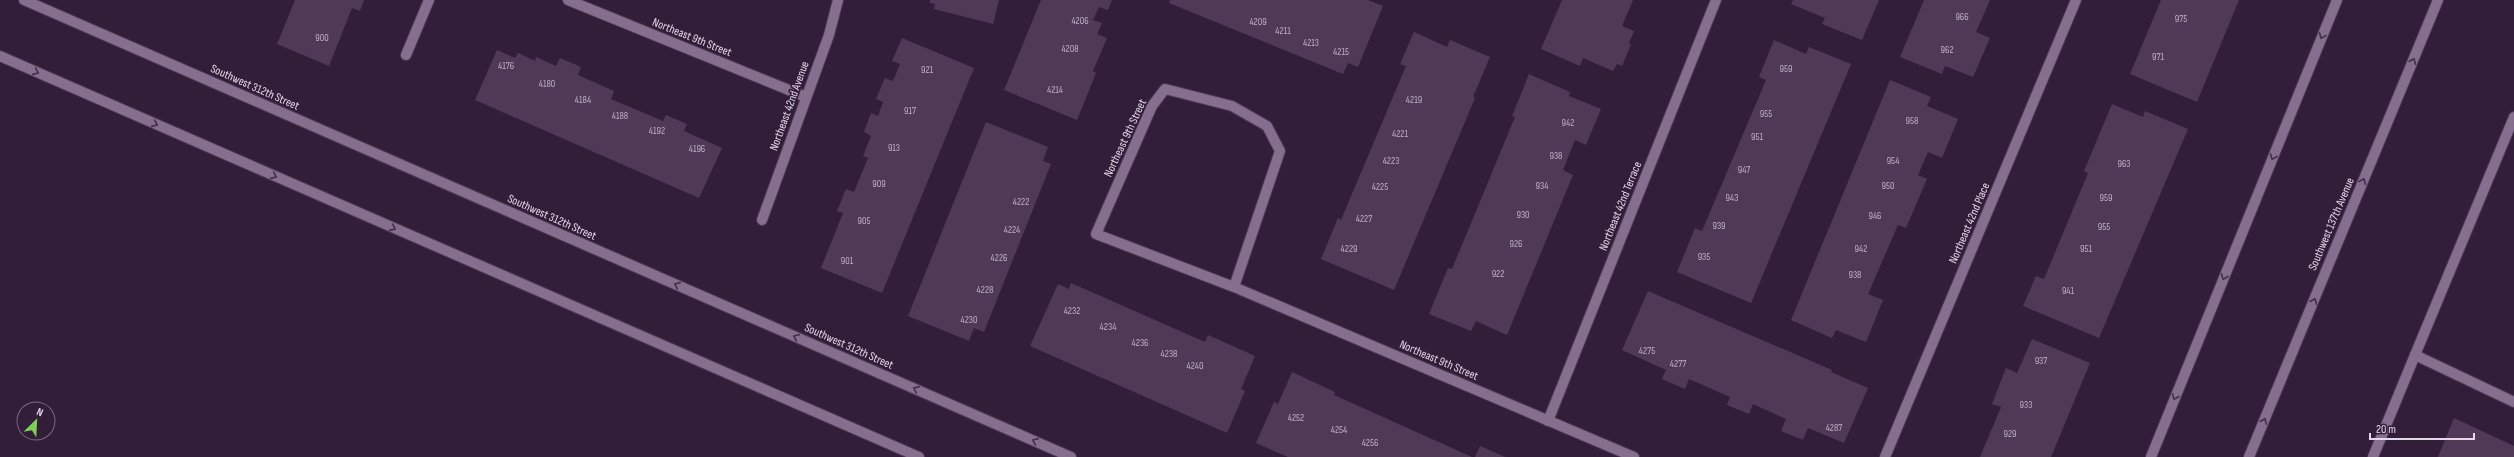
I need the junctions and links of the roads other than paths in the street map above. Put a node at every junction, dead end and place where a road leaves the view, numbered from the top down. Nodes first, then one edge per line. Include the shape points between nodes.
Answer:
1 (24, 0) edge
2 (429, 0) edge
3 (568, 0) edge
4 (838, 0) edge
5 (1716, 0) edge
6 (2076, 0) edge
7 (2337, 0) edge
8 (2438, 0) edge
9 (406, 55) dead end
10 (0, 56) edge
11 (806, 97) junction
12 (2514, 117) edge
13 (762, 220) dead end
14 (1234, 287) junction
15 (2415, 355) junction
16 (2514, 402) edge
17 (1548, 421) junction
18 (919, 457) edge
19 (1070, 457) edge
20 (1634, 457) edge
21 (1885, 457) edge
22 (2151, 457) edge
23 (2249, 457) edge
24 (2373, 457) edge

19 -> 1 main road, Southwest 312th Street
2 - 9 main road
3 - 11 main road, Northeast 9th Street
4 - 11 main road, Northeast 42nd Avenue via 829,35
5 - 17 main road, Northeast 42nd Terrace
6 - 21 main road, Northeast 42nd Place
7 -> 22 main road
23 -> 8 main road, Southwest 137th Avenue
10 -> 18 main road
11 - 13 main road, Northeast 42nd Avenue
12 - 15 main road
14 - 14 main road, Northeast 9th Street via 1096,234 1152,106 1165,89 1232,106 1268,126 1280,151
14 - 17 main road, Northeast 9th Street
15 - 16 main road
15 - 24 main road
17 - 20 main road, Northeast 9th Street

